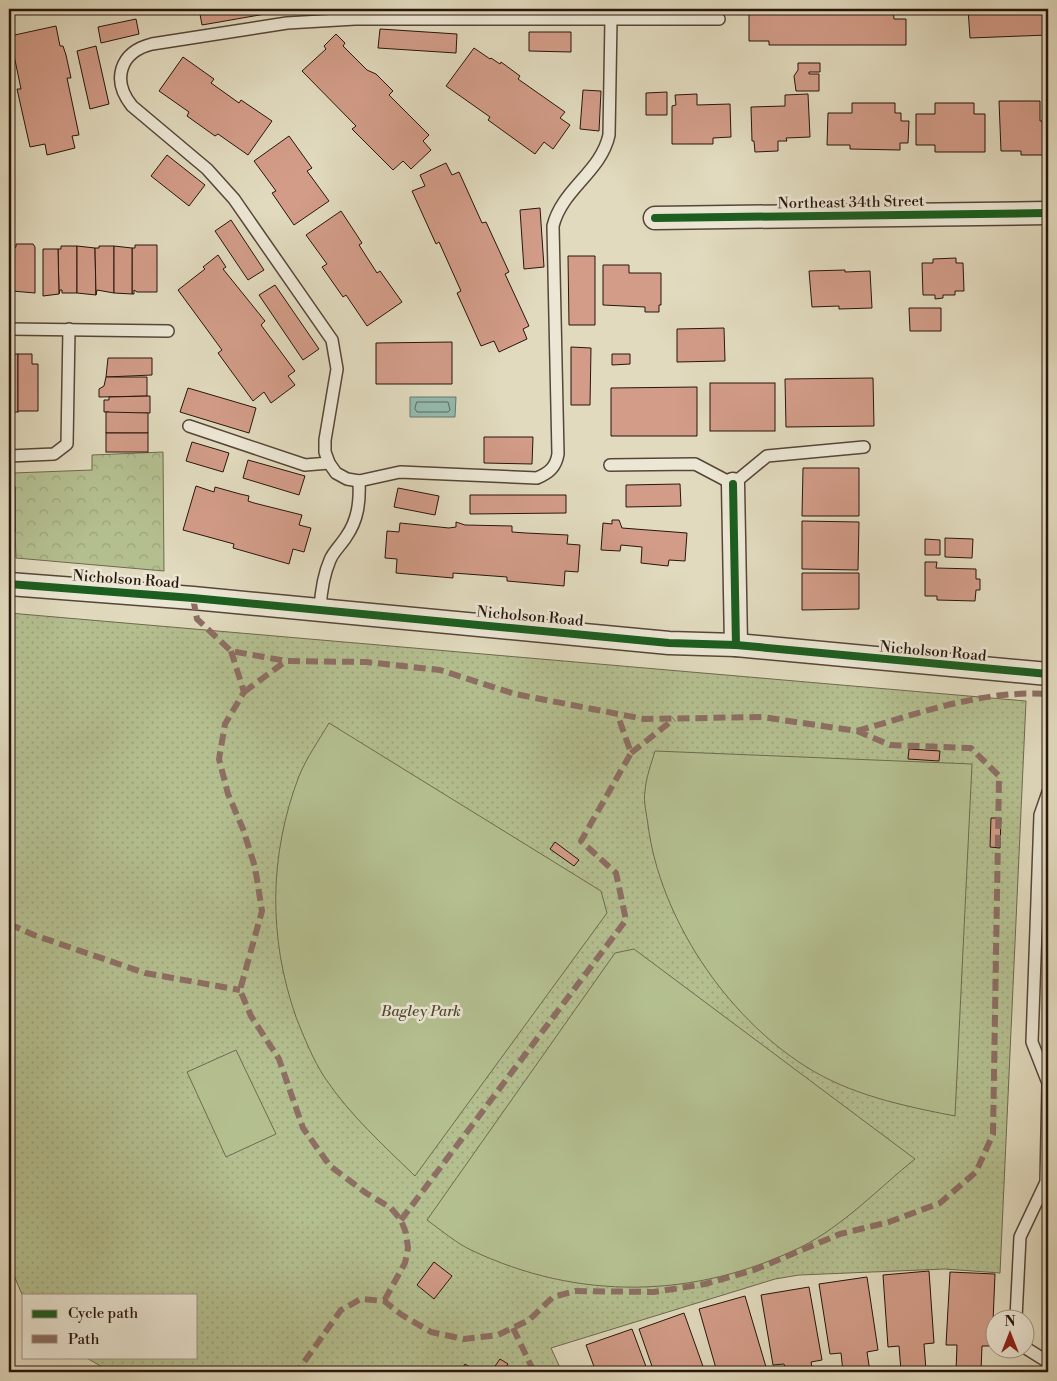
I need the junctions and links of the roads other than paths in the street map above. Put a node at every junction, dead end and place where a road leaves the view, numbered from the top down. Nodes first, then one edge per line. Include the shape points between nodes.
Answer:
1 (611, 19) junction
2 (719, 19) dead end
3 (1048, 213) edge
4 (655, 218) dead end
5 (9, 329) edge
6 (69, 330) junction
7 (168, 331) dead end
8 (189, 426) dead end
9 (864, 447) dead end
10 (9, 456) edge
11 (329, 464) junction
12 (610, 466) dead end
13 (359, 481) junction
14 (734, 484) junction
15 (9, 584) edge
16 (320, 609) junction
17 (736, 645) junction
18 (1048, 674) edge
19 (1048, 792) edge
20 (1048, 1084) edge
21 (1016, 1308) edge
22 (1034, 1353) edge
23 (1048, 1362) edge

1 - 2 lane
1 - 11 lane via 355,19 288,23 152,44 131,53 124,62 121,86 132,106 207,169 234,199 332,340 337,369 325,440
1 - 13 lane via 606,150 564,200 556,212 553,226 556,462 545,475 536,478 400,472
3 - 4 street, Northeast 34th Street
5 - 6 lane
6 - 7 lane
6 - 10 lane via 67,444 54,454
8 - 11 lane via 305,465
9 - 14 lane via 767,456
11 - 13 lane via 336,473
12 - 14 lane via 695,464
13 - 16 lane via 356,519 331,558 322,583
14 - 17 street
15 - 16 street, Nicholson Road
16 - 17 street, Nicholson Road via 669,643
17 - 18 street, Nicholson Road
19 - 20 lane via 1040,815 1032,1042
20 - 21 lane via 1046,1182 1020,1237
22 - 23 lane

